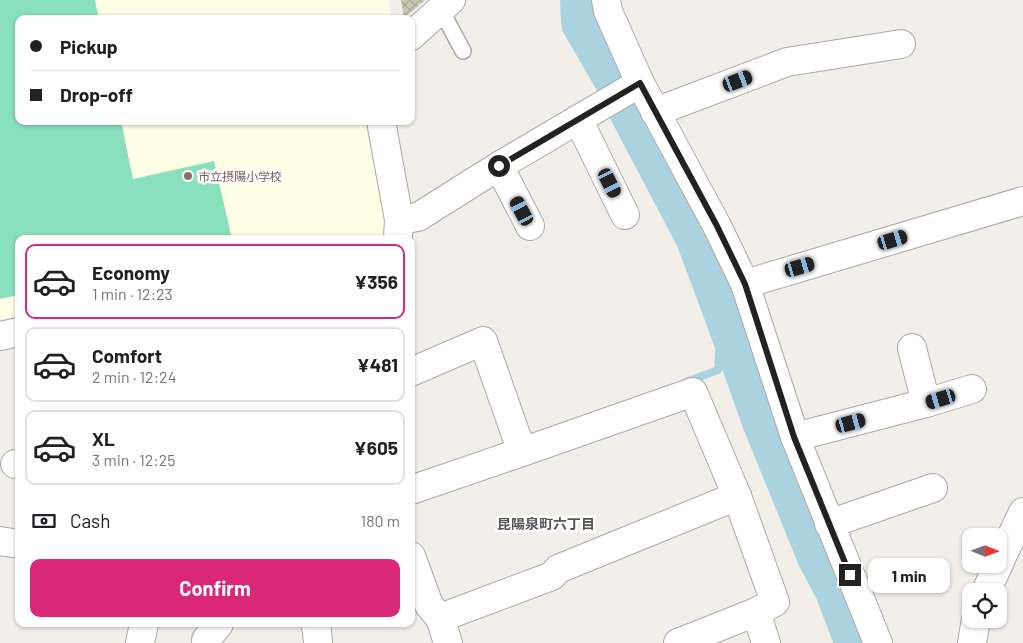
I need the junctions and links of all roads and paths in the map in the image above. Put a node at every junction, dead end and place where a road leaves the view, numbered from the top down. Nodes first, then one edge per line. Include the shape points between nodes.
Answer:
1 (606, 0) edge
2 (446, 5) edge
3 (415, 32) edge
4 (901, 44) dead end
5 (463, 52) dead end
6 (640, 83) junction
7 (655, 112) junction
8 (578, 120) junction
9 (382, 125) edge
10 (499, 166) junction
11 (1023, 201) edge
12 (625, 215) dead end
13 (530, 226) dead end
14 (398, 230) edge
15 (745, 284) junction
16 (15, 333) edge
17 (0, 336) edge
18 (912, 348) dead end
19 (415, 370) edge
20 (972, 389) dead end
21 (926, 403) junction
22 (794, 437) junction
23 (522, 452) junction
24 (933, 488) dead end
25 (415, 489) edge
26 (736, 496) junction
27 (1023, 512) edge
28 (829, 524) junction
29 (0, 541) edge
30 (15, 543) edge
31 (1008, 553) edge
32 (415, 567) edge
33 (756, 612) junction
34 (440, 618) junction
35 (143, 627) edge
36 (316, 627) edge
37 (974, 628) edge
38 (140, 643) edge
39 (318, 643) edge
40 (448, 643) edge
41 (678, 643) edge
42 (766, 643) edge
43 (878, 643) edge
44 (972, 643) edge

1 - 6 street
2 - 3 street
2 - 5 lane
4 - 7 street via 787,62
6 - 7 street
6 - 8 street
7 - 15 street
8 - 10 street
8 - 12 street
9 - 14 street
10 - 13 street
10 - 14 street
11 - 15 street
15 - 22 street
16 - 17 street
18 - 21 street
19 - 23 street via 483,341
20 - 21 street
21 - 22 street
22 - 28 street
23 - 25 street
23 - 26 street via 693,392
24 - 28 street
26 - 33 street via 775,602
26 - 34 street via 558,569 552,576
27 - 31 street
28 - 43 street
29 - 30 street
32 - 34 street via 429,605
33 - 41 street
33 - 42 street
34 - 40 street
35 - 38 street
36 - 39 street
37 - 44 street

